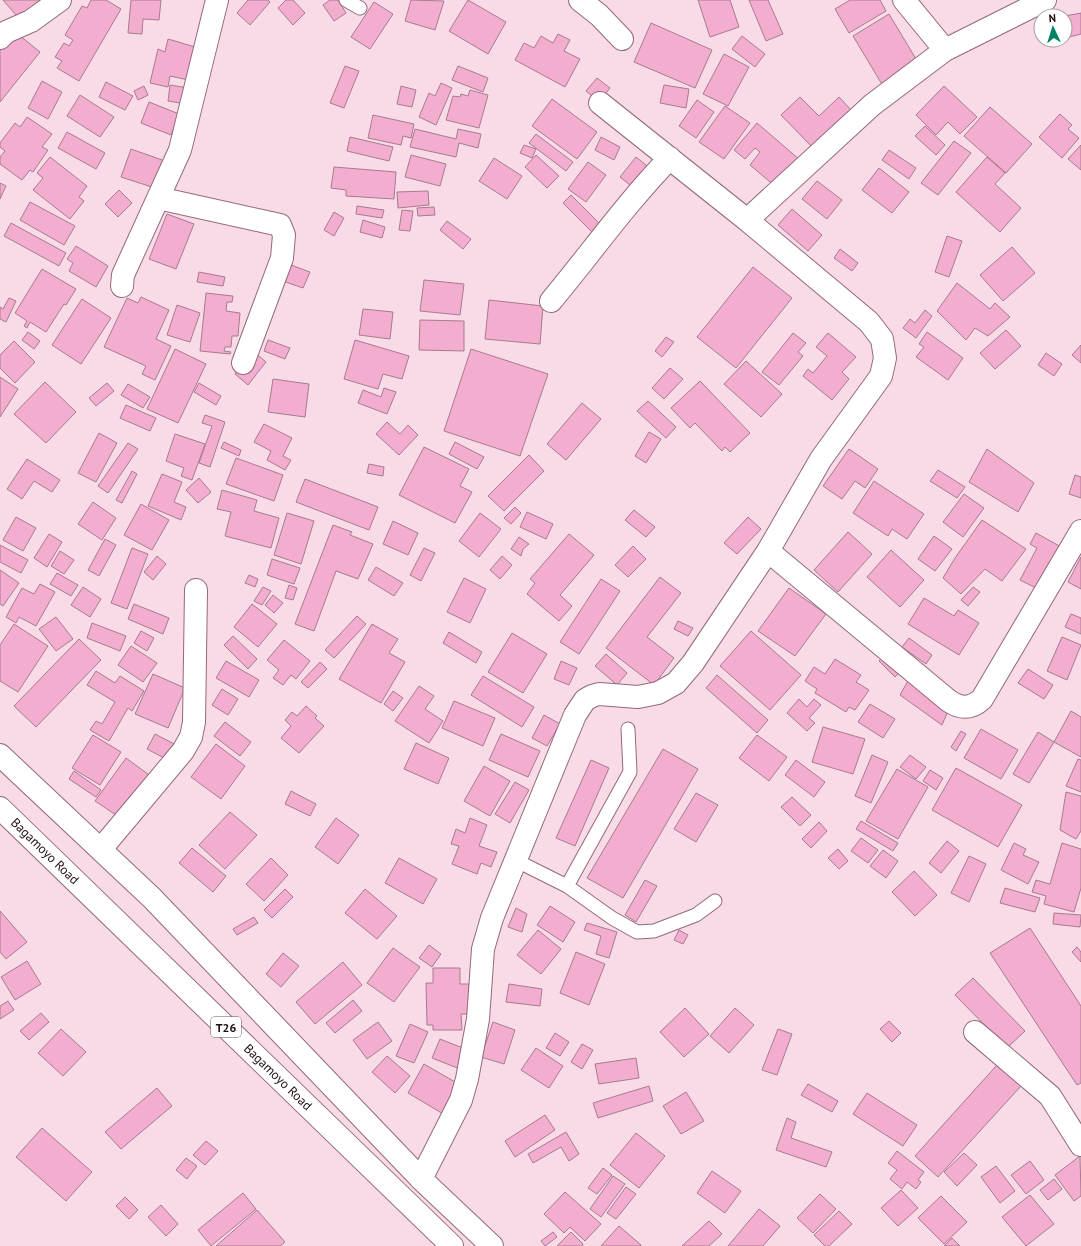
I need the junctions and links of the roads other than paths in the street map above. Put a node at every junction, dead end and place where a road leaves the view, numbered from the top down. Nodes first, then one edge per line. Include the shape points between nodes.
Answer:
1 (60, 0) edge
2 (217, 0) edge
3 (346, 0) edge
4 (580, 0) edge
5 (904, 0) edge
6 (1045, 0) edge
7 (360, 8) dead end
8 (0, 38) edge
9 (622, 39) dead end
10 (945, 50) junction
11 (600, 103) dead end
12 (670, 158) junction
13 (158, 198) junction
14 (747, 220) junction
15 (122, 286) dead end
16 (551, 301) dead end
17 (243, 362) dead end
18 (1081, 532) edge
19 (768, 551) junction
20 (196, 590) dead end
21 (628, 728) dead end
22 (0, 755) edge
23 (0, 808) edge
24 (101, 849) junction
25 (515, 860) junction
26 (567, 886) junction
27 (715, 900) dead end
28 (975, 1032) dead end
29 (1081, 1145) edge
30 (421, 1179) junction
31 (452, 1246) edge
32 (492, 1246) edge

1 - 8 main road via 31,21 6,32
2 - 13 main road via 180,150
3 - 7 lane
4 - 9 main road
5 - 10 main road
6 - 10 main road
10 - 14 main road via 872,105
11 - 12 main road
12 - 14 main road
12 - 16 main road via 618,217
13 - 15 main road via 123,275
13 - 17 main road via 280,225 284,235 282,258
14 - 19 main road via 869,322 882,339 885,358 881,376 821,459
18 - 19 main road via 982,699 976,704 962,707 949,701
19 - 25 main road via 693,663 676,683 658,693 638,697 600,694 585,700 575,715
20 - 24 main road via 194,722 190,738 183,751
21 - 26 lane via 630,772
22 - 24 main road
23 - 31 main road, Bagamoyo Road / T26
24 - 30 main road via 152,898
25 - 26 lane
25 - 30 main road via 486,934 480,976 478,1019 461,1100
26 - 27 lane via 612,918 637,932 654,931 696,914
28 - 29 main road via 1050,1096
30 - 32 main road

